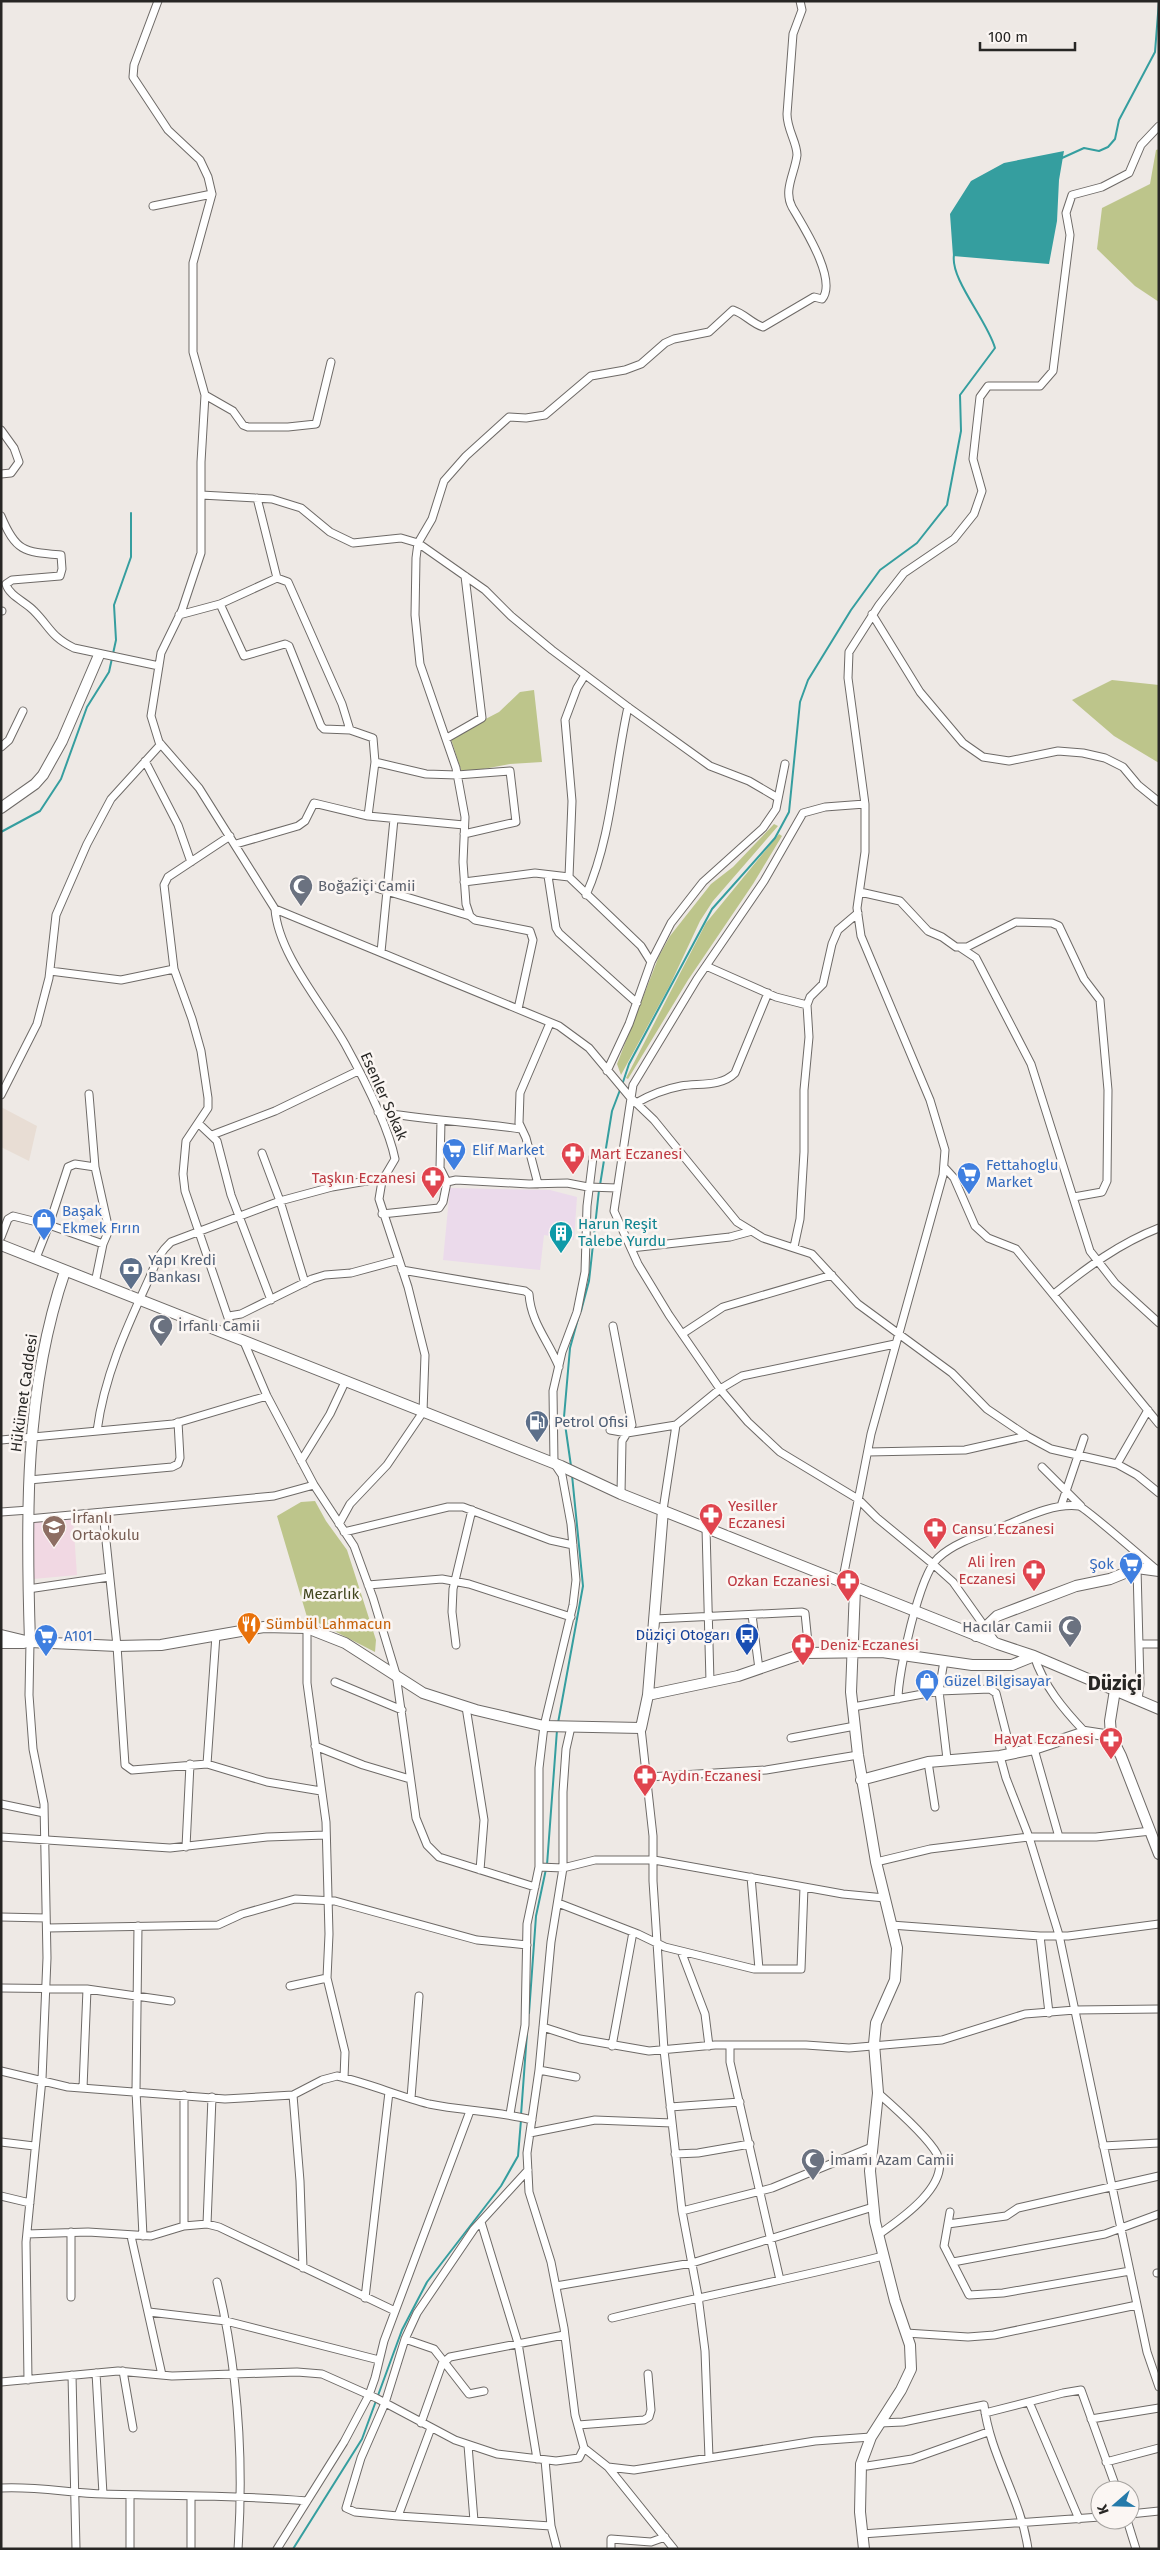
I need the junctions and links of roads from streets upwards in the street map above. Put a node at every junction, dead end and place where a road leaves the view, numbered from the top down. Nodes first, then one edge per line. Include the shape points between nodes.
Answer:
1 (158, 1) edge
2 (800, 1) edge
3 (1159, 126) edge
4 (212, 194) junction
5 (153, 206) dead end
6 (331, 362) dead end
7 (206, 395) junction
8 (1, 430) edge
9 (1, 474) edge
10 (201, 496) junction
11 (257, 498) junction
12 (1, 516) edge
13 (418, 543) junction
14 (465, 576) junction
15 (277, 578) junction
16 (220, 604) junction
17 (872, 614) junction
18 (180, 615) junction
19 (102, 655) junction
20 (159, 666) junction
21 (585, 675) junction
22 (628, 707) junction
23 (23, 711) dead end
24 (350, 730) junction
25 (447, 738) junction
26 (161, 744) junction
27 (1, 747) edge
28 (145, 761) junction
29 (375, 762) junction
30 (785, 764) dead end
31 (457, 775) junction
32 (778, 798) junction
33 (1159, 802) edge
34 (865, 804) junction
35 (1, 808) edge
36 (368, 816) junction
37 (394, 819) junction
38 (464, 825) junction
39 (464, 834) junction
40 (230, 836) junction
41 (236, 844) junction
42 (191, 862) junction
43 (548, 876) junction
44 (569, 877) junction
45 (356, 882) dead end
46 (464, 882) junction
47 (388, 891) junction
48 (860, 892) junction
49 (586, 895) junction
50 (275, 909) junction
51 (858, 913) junction
52 (470, 916) junction
53 (961, 948) junction
54 (381, 952) junction
55 (651, 962) junction
56 (706, 966) junction
57 (174, 969) junction
58 (50, 971) junction
59 (768, 993) junction
60 (637, 1003) junction
61 (807, 1005) junction
62 (518, 1009) junction
63 (550, 1023) junction
64 (607, 1070) junction
65 (358, 1071) junction
66 (4, 1082) edge
67 (89, 1094) dead end
68 (1, 1095) edge
69 (630, 1097) junction
70 (636, 1103) junction
71 (378, 1112) junction
72 (441, 1120) junction
73 (198, 1123) junction
74 (521, 1129) junction
75 (212, 1135) junction
76 (262, 1153) dead end
77 (593, 1157) dead end
78 (95, 1167) junction
79 (944, 1167) junction
80 (384, 1178) junction
81 (447, 1182) junction
82 (538, 1184) junction
83 (588, 1187) junction
84 (618, 1188) junction
85 (1074, 1197) junction
86 (280, 1201) junction
87 (382, 1214) junction
88 (240, 1217) junction
89 (49, 1226) junction
90 (1159, 1228) edge
91 (752, 1231) junction
92 (198, 1232) junction
93 (1, 1237) edge
94 (102, 1244) junction
95 (1, 1245) edge
96 (794, 1247) junction
97 (631, 1248) junction
98 (36, 1258) junction
99 (399, 1260) junction
100 (1097, 1260) junction
101 (402, 1270) junction
102 (65, 1271) junction
103 (832, 1275) junction
104 (95, 1283) junction
105 (305, 1283) junction
106 (1054, 1294) junction
107 (138, 1300) junction
108 (271, 1300) junction
109 (229, 1316) junction
110 (1159, 1323) edge
111 (613, 1326) dead end
112 (682, 1334) junction
113 (897, 1335) junction
114 (240, 1341) junction
115 (894, 1344) junction
116 (559, 1367) junction
117 (345, 1382) junction
118 (720, 1389) junction
119 (267, 1396) junction
120 (1148, 1410) junction
121 (423, 1412) junction
122 (178, 1422) junction
123 (1159, 1424) edge
124 (676, 1426) junction
125 (610, 1430) dead end
126 (97, 1431) junction
127 (627, 1433) junction
128 (1027, 1436) junction
129 (30, 1437) junction
130 (1084, 1438) dead end
131 (1, 1440) edge
132 (868, 1452) junction
133 (1078, 1454) junction
134 (301, 1461) junction
135 (1117, 1464) junction
136 (557, 1465) junction
137 (1042, 1467) dead end
138 (29, 1480) junction
139 (314, 1485) junction
140 (1065, 1493) junction
141 (1159, 1493) edge
142 (621, 1494) junction
143 (858, 1499) junction
144 (1061, 1506) junction
145 (1081, 1506) junction
146 (472, 1510) junction
147 (662, 1510) junction
148 (1, 1512) edge
149 (103, 1512) junction
150 (28, 1514) junction
151 (339, 1524) junction
152 (706, 1528) junction
153 (344, 1532) junction
154 (572, 1545) junction
155 (933, 1564) junction
156 (1137, 1568) junction
157 (1158, 1571) edge
158 (108, 1577) junction
159 (455, 1581) junction
160 (842, 1583) junction
161 (368, 1585) junction
162 (28, 1588) junction
163 (855, 1588) junction
164 (916, 1610) junction
165 (752, 1615) junction
166 (571, 1617) junction
167 (708, 1618) junction
168 (654, 1619) junction
169 (986, 1625) junction
170 (307, 1628) junction
171 (1, 1635) edge
172 (216, 1635) junction
173 (976, 1636) junction
174 (30, 1642) junction
175 (1, 1643) edge
176 (998, 1644) junction
177 (1139, 1644) junction
178 (1159, 1644) edge
179 (456, 1645) dead end
180 (116, 1646) junction
181 (853, 1652) junction
182 (809, 1653) junction
183 (903, 1655) junction
184 (1034, 1656) junction
185 (944, 1661) junction
186 (759, 1669) junction
187 (396, 1674) junction
188 (335, 1682) dead end
189 (710, 1682) junction
190 (939, 1690) junction
191 (1115, 1690) junction
192 (648, 1696) junction
193 (898, 1699) junction
194 (1138, 1700) junction
195 (466, 1707) junction
196 (853, 1707) junction
197 (1159, 1709) edge
198 (402, 1710) junction
199 (545, 1726) junction
200 (855, 1726) junction
201 (568, 1727) junction
202 (641, 1728) junction
203 (1085, 1732) junction
204 (1111, 1736) junction
205 (791, 1738) dead end
206 (315, 1746) junction
207 (1034, 1749) junction
208 (1011, 1752) junction
209 (858, 1755) junction
210 (1000, 1756) junction
211 (947, 1759) junction
212 (928, 1762) junction
213 (190, 1764) junction
214 (207, 1764) junction
215 (648, 1777) junction
216 (410, 1779) junction
217 (861, 1780) junction
218 (321, 1791) junction
219 (1, 1804) edge
220 (935, 1807) dead end
221 (44, 1813) junction
222 (1151, 1831) junction
223 (326, 1835) junction
224 (1, 1837) edge
225 (1029, 1837) junction
226 (1059, 1837) junction
227 (44, 1838) junction
228 (1157, 1843) edge
229 (186, 1847) junction
230 (1159, 1854) edge
231 (654, 1860) junction
232 (876, 1862) junction
233 (541, 1868) junction
234 (560, 1868) junction
235 (480, 1870) junction
236 (751, 1877) junction
237 (535, 1887) junction
238 (804, 1887) junction
239 (885, 1898) junction
240 (329, 1900) junction
241 (558, 1903) junction
242 (1, 1917) edge
243 (46, 1918) junction
244 (1159, 1924) edge
245 (891, 1925) junction
246 (138, 1926) junction
247 (46, 1928) junction
248 (633, 1932) junction
249 (1059, 1935) junction
250 (1040, 1936) junction
251 (659, 1943) junction
252 (527, 1945) junction
253 (681, 1951) junction
254 (759, 1969) junction
255 (327, 1978) junction
256 (290, 1986) dead end
257 (1, 1988) edge
258 (46, 1989) junction
259 (87, 1989) junction
260 (137, 1995) junction
261 (419, 1996) dead end
262 (170, 2001) dead end
263 (1159, 2009) edge
264 (1075, 2010) junction
265 (1049, 2013) junction
266 (543, 2028) junction
267 (874, 2044) junction
268 (730, 2045) junction
269 (612, 2046) junction
270 (709, 2046) junction
271 (664, 2050) junction
272 (539, 2070) junction
273 (1, 2071) edge
274 (576, 2077) dead end
275 (344, 2078) junction
276 (42, 2079) junction
277 (83, 2088) junction
278 (136, 2091) junction
279 (389, 2092) junction
280 (878, 2094) junction
281 (184, 2095) junction
282 (293, 2095) junction
283 (212, 2098) junction
284 (411, 2098) junction
285 (740, 2102) junction
286 (670, 2107) junction
287 (470, 2111) junction
288 (512, 2114) junction
289 (530, 2119) junction
290 (672, 2123) junction
291 (530, 2133) junction
292 (1, 2142) edge
293 (1159, 2143) edge
294 (750, 2144) junction
295 (34, 2146) junction
296 (1103, 2146) junction
297 (872, 2147) junction
298 (676, 2154) junction
299 (528, 2170) junction
300 (1159, 2176) edge
301 (1111, 2186) junction
302 (761, 2190) junction
303 (1, 2196) edge
304 (30, 2203) junction
305 (873, 2207) junction
306 (682, 2211) junction
307 (950, 2212) dead end
308 (1159, 2214) edge
309 (481, 2222) junction
310 (207, 2224) junction
311 (948, 2224) junction
312 (184, 2226) junction
313 (1120, 2230) junction
314 (71, 2232) junction
315 (27, 2234) junction
316 (878, 2235) junction
317 (130, 2236) junction
318 (143, 2236) junction
319 (771, 2240) junction
320 (883, 2256) junction
321 (953, 2262) junction
322 (692, 2263) junction
323 (303, 2268) junction
324 (1130, 2271) junction
325 (780, 2280) junction
326 (217, 2282) dead end
327 (556, 2286) junction
328 (71, 2296) dead end
329 (698, 2296) junction
330 (365, 2298) junction
331 (1137, 2305) junction
332 (395, 2311) junction
333 (149, 2312) junction
334 (612, 2318) dead end
335 (226, 2321) junction
336 (906, 2333) junction
337 (564, 2336) junction
338 (405, 2339) junction
339 (518, 2343) junction
340 (379, 2360) junction
341 (445, 2361) junction
342 (123, 2371) junction
343 (96, 2373) junction
344 (234, 2374) junction
345 (648, 2374) dead end
346 (72, 2375) junction
347 (162, 2375) junction
348 (28, 2380) junction
349 (1, 2382) edge
350 (1159, 2387) edge
351 (484, 2391) dead end
352 (377, 2399) junction
353 (1028, 2402) junction
354 (1159, 2408) edge
355 (985, 2413) junction
356 (1091, 2419) junction
357 (421, 2423) junction
358 (880, 2423) junction
359 (578, 2425) junction
360 (133, 2428) dead end
361 (431, 2428) junction
362 (988, 2432) junction
363 (871, 2437) junction
364 (468, 2444) junction
365 (584, 2448) junction
366 (1159, 2448) edge
367 (709, 2458) junction
368 (538, 2459) junction
369 (546, 2460) junction
370 (1106, 2462) junction
371 (861, 2464) junction
372 (608, 2467) junction
373 (1113, 2480) edge
374 (1, 2488) edge
375 (75, 2492) junction
376 (103, 2494) junction
377 (130, 2495) junction
378 (191, 2496) junction
379 (242, 2496) junction
380 (307, 2501) junction
381 (1159, 2511) edge
382 (1140, 2513) edge
383 (398, 2516) junction
384 (1090, 2518) edge
385 (1079, 2519) junction
386 (474, 2521) junction
387 (1024, 2524) junction
388 (551, 2526) junction
389 (1130, 2530) edge
390 (862, 2534) junction
391 (665, 2537) junction
392 (76, 2549) edge
393 (130, 2549) edge
394 (191, 2549) edge
395 (238, 2549) edge
396 (277, 2549) edge
397 (557, 2549) edge
398 (611, 2549) edge
399 (674, 2549) edge
400 (864, 2549) edge
401 (1028, 2549) edge
402 (1136, 2549) edge

1 - 4 street via 134,65 133,77 168,130 200,160
2 - 13 street via 802,10 793,34 787,126 797,156 789,185 789,199 815,248 828,286 826,294 822,299 814,297 763,327 733,310 709,332 674,338 641,364 591,376 545,415 510,417 466,456 444,481 432,519
3 - 17 street via 1141,145 1129,173 1102,187 1072,195 1066,213 1070,235 1053,371 1040,386 988,386 980,398 973,459 982,491 974,514 954,539 904,573
4 - 5 street
4 - 7 street via 193,263 193,352
6 - 7 street via 316,424 288,428 248,427 242,425 233,411
7 - 10 street
8 - 9 street via 14,448 19,462 10,473
10 - 11 street
10 - 18 street via 200,553
11 - 13 street via 301,508 330,532 353,543 401,538
11 - 15 street
12 - 19 street via 9,535 23,550 61,555 60,576 12,580 6,584 9,590 35,611 61,642
13 - 14 street
13 - 25 street via 414,615 420,664
14 - 21 street
14 - 25 street via 483,713 482,718
15 - 16 street
15 - 24 street via 288,582 296,598
16 - 18 street
16 - 24 street via 244,656 285,644 289,646 320,726
17 - 33 street via 920,692 963,743 983,757 1009,761 1058,751 1098,756 1124,767 1138,785
17 - 34 street via 849,652 848,660
18 - 20 street via 161,653
19 - 20 street
19 - 35 street via 43,775
20 - 26 street via 151,716
21 - 22 street
21 - 44 street via 565,720 572,801
22 - 32 street via 710,766 749,781
22 - 49 street via 605,834 596,872
23 - 27 street via 9,740
24 - 29 street via 373,738
25 - 31 street
26 - 28 street
26 - 40 street via 199,788
28 - 42 street via 178,825
28 - 58 street via 111,799 87,844 56,915
29 - 31 street via 426,774
29 - 36 street
30 - 32 street
31 - 38 street
31 - 39 street via 510,772 513,783 516,822
32 - 55 street via 776,809 763,828 703,882 671,923
34 - 48 street via 865,852
34 - 56 street via 825,806 803,813 764,881
36 - 37 street
36 - 41 street via 314,803 298,826
37 - 38 street
37 - 47 street
38 - 39 street
39 - 46 street
40 - 41 street
40 - 42 street
41 - 50 street
42 - 57 street via 168,877 164,885
43 - 44 street
43 - 46 street via 535,873
43 - 60 street via 559,933
44 - 49 street
45 - 47 street
46 - 52 street
47 - 52 street
47 - 54 street
48 - 51 street
48 - 53 street via 900,901 928,931
49 - 55 street via 641,946
50 - 54 street
50 - 65 street, Esenler Sokak via 276,918 306,984
51 - 61 street via 838,930 823,984
51 - 79 street via 861,936 930,1100 945,1150
52 - 62 street via 475,920 530,931 533,940
53 - 85 street via 976,958 1031,1064
53 - 85 street via 1016,922 1052,923 1059,926 1084,978 1100,1000 1108,1090 1107,1181 1102,1192
54 - 62 street
55 - 60 street
56 - 59 street
56 - 69 street via 633,1085
57 - 58 street via 122,980
57 - 73 street via 201,1051 208,1108
58 - 66 street via 37,1024
59 - 61 street
59 - 70 street via 734,1073 728,1079 680,1086
60 - 64 street
61 - 96 street via 809,1037 804,1090 804,1152 800,1219
62 - 63 street
63 - 64 street via 589,1048
63 - 74 street via 520,1093 518,1123
64 - 69 street
65 - 71 street, Esenler Sokak
65 - 75 street via 275,1111
66 - 68 street
67 - 78 street
69 - 70 street
69 - 84 street
70 - 91 street via 654,1120 737,1222
71 - 72 street
71 - 80 street, Esenler Sokak via 391,1137 395,1159
72 - 74 street
72 - 81 street via 440,1168
73 - 75 street
73 - 92 street via 186,1141 183,1174
74 - 82 street
75 - 88 street via 217,1141 231,1196
76 - 86 street
77 - 83 street
78 - 89 street via 75,1164 68,1167
78 - 94 street via 109,1230
79 - 106 street via 954,1178 975,1226 988,1238 1016,1249
79 - 113 street
80 - 86 street
80 - 87 street, Esenler Sokak via 379,1199
81 - 82 street via 484,1180
81 - 87 street via 439,1208
82 - 83 street via 567,1183
83 - 84 street
83 - 116 street via 585,1272 577,1312
84 - 97 street via 614,1211
85 - 100 street via 1090,1251
86 - 88 street
86 - 105 street
87 - 99 street, Esenler Sokak
88 - 92 street
88 - 108 street
89 - 93 street via 13,1216 8,1219
89 - 94 street
89 - 98 street
90 - 100 street
91 - 96 street via 763,1238
91 - 97 street via 730,1238
92 - 107 street via 171,1242 159,1254
92 - 109 street
94 - 104 street
95 - 98 street
96 - 103 street via 812,1254
97 - 112 street
98 - 102 street
99 - 101 street, Esenler Sokak
99 - 105 street via 351,1273 325,1275
100 - 106 street
100 - 110 street via 1115,1283
101 - 116 street via 525,1291 529,1294 530,1312
101 - 121 street, Esenler Sokak via 425,1354
102 - 104 street
102 - 129 street, Hükümet Caddesi via 51,1311
103 - 112 street via 731,1303
103 - 113 street via 858,1304
104 - 107 street
105 - 108 street
106 - 120 street
107 - 114 street
107 - 126 street via 100,1401
108 - 109 street
109 - 114 street
111 - 127 street via 632,1425
112 - 118 street
113 - 115 street
113 - 128 street via 952,1373 986,1409
114 - 117 street
114 - 119 street
115 - 118 street via 742,1376
115 - 132 street
116 - 136 street via 553,1391
117 - 121 street
117 - 134 street
118 - 124 street
118 - 143 street via 780,1452
119 - 122 street
119 - 134 street
120 - 123 street
120 - 135 street
121 - 136 street
121 - 151 street via 399,1450 350,1504
122 - 126 street
122 - 138 street via 180,1458 172,1467
124 - 127 street
124 - 147 street
125 - 127 street
126 - 129 street
127 - 142 street via 622,1441
128 - 132 street via 965,1450
128 - 133 street via 1051,1449
129 - 131 street
129 - 138 street, Hükümet Caddesi
130 - 133 street
132 - 143 street
133 - 135 street
133 - 140 street
134 - 139 street
135 - 141 street
136 - 142 street
136 - 154 street via 562,1475
137 - 140 street
138 - 150 street, Hükümet Caddesi
139 - 149 street via 274,1496
139 - 151 street
140 - 144 street
140 - 145 street
142 - 147 street
143 - 155 street
143 - 160 street
144 - 145 street
144 - 155 street via 956,1546
145 - 157 street
146 - 153 street via 463,1506 448,1507
146 - 154 street via 550,1540
146 - 159 street
147 - 152 street
147 - 168 street
148 - 150 street
149 - 150 street
149 - 158 street
150 - 162 street, Hükümet Caddesi
151 - 153 street
152 - 160 street
152 - 167 street
153 - 161 street via 354,1546
154 - 166 street via 576,1580
155 - 164 street
155 - 169 street via 953,1582
156 - 157 street
156 - 169 street via 1110,1579 1076,1586 997,1616
156 - 177 street
158 - 162 street
158 - 180 street
159 - 161 street
159 - 166 street
159 - 179 street via 452,1612
160 - 163 street
161 - 187 street
162 - 174 street, Hükümet Caddesi
163 - 164 street
163 - 181 street
164 - 173 street
164 - 183 street
165 - 167 street
165 - 182 street via 805,1613
165 - 186 street
166 - 199 street
167 - 168 street
167 - 189 street
168 - 192 street
169 - 173 street
169 - 176 street
170 - 172 street via 264,1627
170 - 187 street via 345,1644
170 - 206 street via 307,1684
171 - 174 street
172 - 180 street via 161,1645
172 - 214 street
173 - 176 street
174 - 175 street
174 - 180 street
174 - 221 street via 32,1740
176 - 184 street
177 - 178 street
177 - 194 street
180 - 213 street via 125,1765 132,1770
181 - 182 street
181 - 183 street
181 - 196 street
182 - 186 street
183 - 185 street
183 - 193 street
184 - 185 street via 1012,1665
184 - 191 street
184 - 203 street via 1040,1673 1062,1707
185 - 190 street
186 - 189 street
187 - 195 street via 423,1693
187 - 198 street
188 - 198 street
189 - 192 street
190 - 193 street
190 - 208 street via 990,1689 996,1693
190 - 211 street
191 - 194 street
191 - 204 street
192 - 202 street
193 - 196 street
194 - 197 street
195 - 199 street
195 - 235 street via 484,1820
196 - 200 street
198 - 216 street
199 - 201 street
199 - 233 street via 539,1768
200 - 205 street
200 - 209 street
201 - 202 street
201 - 234 street
202 - 215 street
203 - 204 street
203 - 207 street
204 - 222 street
206 - 216 street
206 - 218 street
207 - 208 street
207 - 226 street
208 - 210 street
209 - 215 street via 766,1770
209 - 217 street
210 - 211 street
210 - 225 street
211 - 212 street
212 - 217 street
212 - 220 street
213 - 214 street
213 - 229 street
214 - 218 street via 267,1782
215 - 231 street
216 - 235 street via 416,1818 427,1845 439,1857
217 - 232 street
218 - 223 street
219 - 221 street
221 - 227 street
222 - 226 street
222 - 228 street
223 - 229 street via 267,1837
223 - 240 street
224 - 227 street
225 - 226 street
225 - 232 street via 930,1849
225 - 249 street
227 - 229 street
227 - 243 street
228 - 230 street
231 - 234 street via 595,1860
231 - 236 street
231 - 251 street
232 - 239 street
233 - 234 street
233 - 237 street
234 - 241 street
235 - 237 street
236 - 238 street
236 - 254 street
237 - 252 street via 527,1924
238 - 239 street
238 - 254 street via 801,1969
239 - 245 street
240 - 246 street via 295,1899 242,1914 218,1925
240 - 252 street via 477,1940
240 - 255 street
241 - 248 street
241 - 266 street
242 - 243 street
243 - 247 street
244 - 249 street
245 - 250 street
245 - 267 street via 896,1948 895,1980 876,2022
246 - 247 street
246 - 260 street
247 - 258 street
248 - 251 street
248 - 269 street
249 - 250 street
249 - 264 street
250 - 265 street
251 - 253 street
251 - 271 street
252 - 288 street via 525,2025
253 - 254 street
253 - 270 street via 705,2014
255 - 256 street
255 - 275 street via 345,2052
257 - 258 street
258 - 259 street
258 - 276 street
259 - 260 street
259 - 277 street
260 - 262 street
260 - 278 street
261 - 284 street
263 - 264 street
264 - 265 street
264 - 296 street
265 - 267 street via 1025,2014 942,2040
266 - 269 street
266 - 272 street
267 - 268 street via 849,2048
267 - 280 street
268 - 270 street
268 - 285 street via 730,2062
269 - 271 street via 649,2052
270 - 271 street
271 - 286 street
272 - 274 street
272 - 289 street
273 - 276 street
275 - 279 street
275 - 282 street via 337,2076 322,2080
276 - 277 street
276 - 295 street
277 - 278 street
278 - 281 street
278 - 318 street
279 - 284 street
279 - 330 street
280 - 297 street
280 - 316 street via 902,2114 937,2154 939,2164 939,2173 913,2211
281 - 283 street
281 - 312 street
282 - 283 street
282 - 323 street
283 - 310 street
284 - 287 street
285 - 286 street
285 - 294 street
286 - 290 street
287 - 288 street
287 - 332 street
288 - 289 street
289 - 291 street
290 - 291 street via 595,2120
290 - 298 street
291 - 299 street
292 - 295 street
293 - 296 street
294 - 298 street
294 - 302 street
295 - 304 street
296 - 301 street
297 - 302 street
297 - 305 street
298 - 306 street
299 - 309 street
299 - 327 street via 529,2192
300 - 301 street
301 - 311 street via 1018,2208 1006,2216
301 - 313 street
302 - 306 street
302 - 319 street
303 - 304 street
304 - 315 street
305 - 316 street
305 - 319 street
306 - 322 street
307 - 311 street
308 - 313 street
309 - 338 street via 417,2313
309 - 339 street
310 - 312 street
310 - 323 street
311 - 321 street via 944,2246
312 - 318 street
313 - 321 street
313 - 324 street
314 - 315 street
314 - 317 street
314 - 328 street
315 - 348 street
316 - 320 street
317 - 318 street
317 - 333 street
319 - 322 street
319 - 325 street
320 - 325 street
320 - 336 street
321 - 324 street via 969,2295 1004,2293
322 - 327 street
322 - 329 street
323 - 330 street
324 - 331 street
325 - 329 street
326 - 335 street
327 - 337 street
329 - 334 street
329 - 367 street via 705,2351
330 - 332 street
331 - 336 street via 994,2335
331 - 350 street via 1146,2352
332 - 340 street
333 - 335 street
333 - 347 street
335 - 340 street
335 - 344 street
336 - 358 street via 911,2369
337 - 339 street
337 - 359 street
338 - 341 street via 434,2349
338 - 352 street
339 - 341 street via 450,2357
339 - 368 street
340 - 352 street
341 - 351 street via 469,2394
341 - 357 street
342 - 343 street
342 - 347 street
342 - 360 street
343 - 346 street
343 - 376 street
344 - 347 street
344 - 352 street via 322,2374
344 - 379 street
345 - 359 street via 649,2417
346 - 348 street
346 - 375 street
348 - 349 street
352 - 357 street
352 - 380 street via 344,2442
352 - 383 street via 346,2508 355,2512
353 - 355 street
353 - 356 street via 1081,2390
353 - 385 street
354 - 356 street
355 - 358 street via 984,2405 903,2422
355 - 362 street
356 - 370 street
357 - 361 street
358 - 363 street
359 - 365 street
361 - 364 street
361 - 383 street
362 - 371 street via 912,2459 867,2466
362 - 387 street
363 - 367 street via 815,2441
363 - 371 street
364 - 368 street via 497,2454
364 - 386 street
365 - 369 street via 579,2458
365 - 372 street
366 - 370 street
367 - 372 street via 634,2470
368 - 369 street
369 - 388 street
370 - 373 street
371 - 390 street
372 - 391 street
374 - 375 street via 30,2486
375 - 376 street
375 - 392 street
376 - 377 street
377 - 378 street
377 - 393 street
378 - 379 street
378 - 394 street
379 - 380 street
379 - 395 street
380 - 396 street
381 - 382 street
383 - 386 street
384 - 385 street
385 - 387 street
386 - 388 street
387 - 390 street
387 - 401 street
388 - 397 street
389 - 402 street
390 - 400 street
391 - 398 street via 651,2542 611,2539
391 - 399 street

